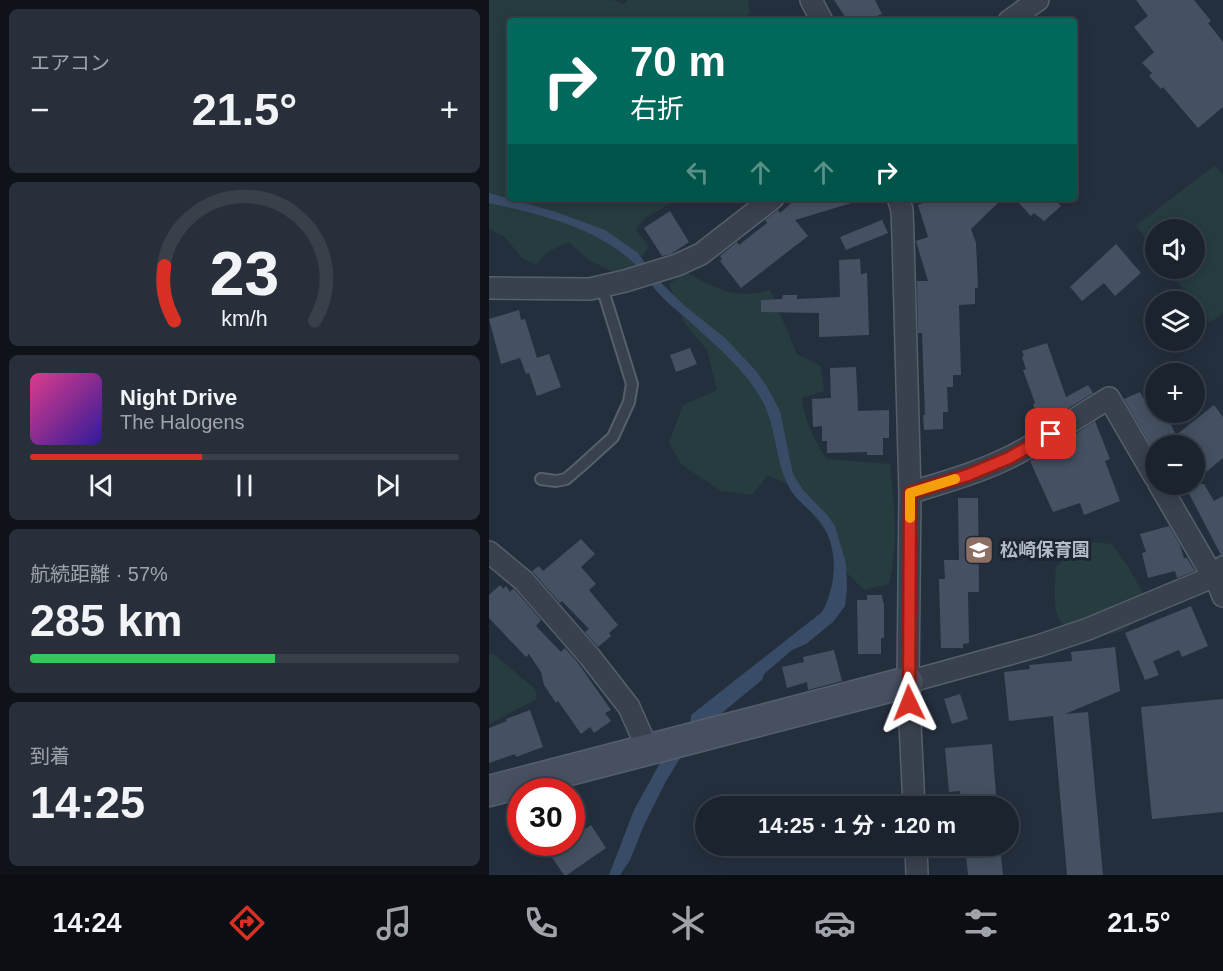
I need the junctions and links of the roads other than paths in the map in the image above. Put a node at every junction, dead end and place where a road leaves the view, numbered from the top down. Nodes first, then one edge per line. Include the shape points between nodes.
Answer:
1 (811, 0) edge
2 (1038, 0) edge
3 (820, 18) edge
4 (1013, 18) edge
5 (769, 201) edge
6 (899, 201) edge
7 (602, 287) junction
8 (489, 288) edge
9 (1145, 460) edge
10 (541, 479) dead end
11 (910, 493) junction
12 (1165, 495) edge
13 (489, 552) edge
14 (1219, 571) edge
15 (1223, 596) edge
16 (908, 682) junction
17 (648, 750) junction
18 (489, 791) edge
19 (913, 796) edge
20 (916, 856) edge
21 (917, 875) edge

1 - 3 street
2 - 4 street
5 - 7 street via 701,254
6 - 11 street
7 - 8 street
7 - 10 lane via 632,384 629,402 613,437 579,468 556,481
9 - 11 street via 1109,398 1009,458
11 - 16 street
12 - 14 street via 1208,568
13 - 17 street via 524,581 590,657 629,707
14 - 15 street
14 - 16 street via 1088,629
16 - 17 street
16 - 19 street
17 - 18 street
20 - 21 street

